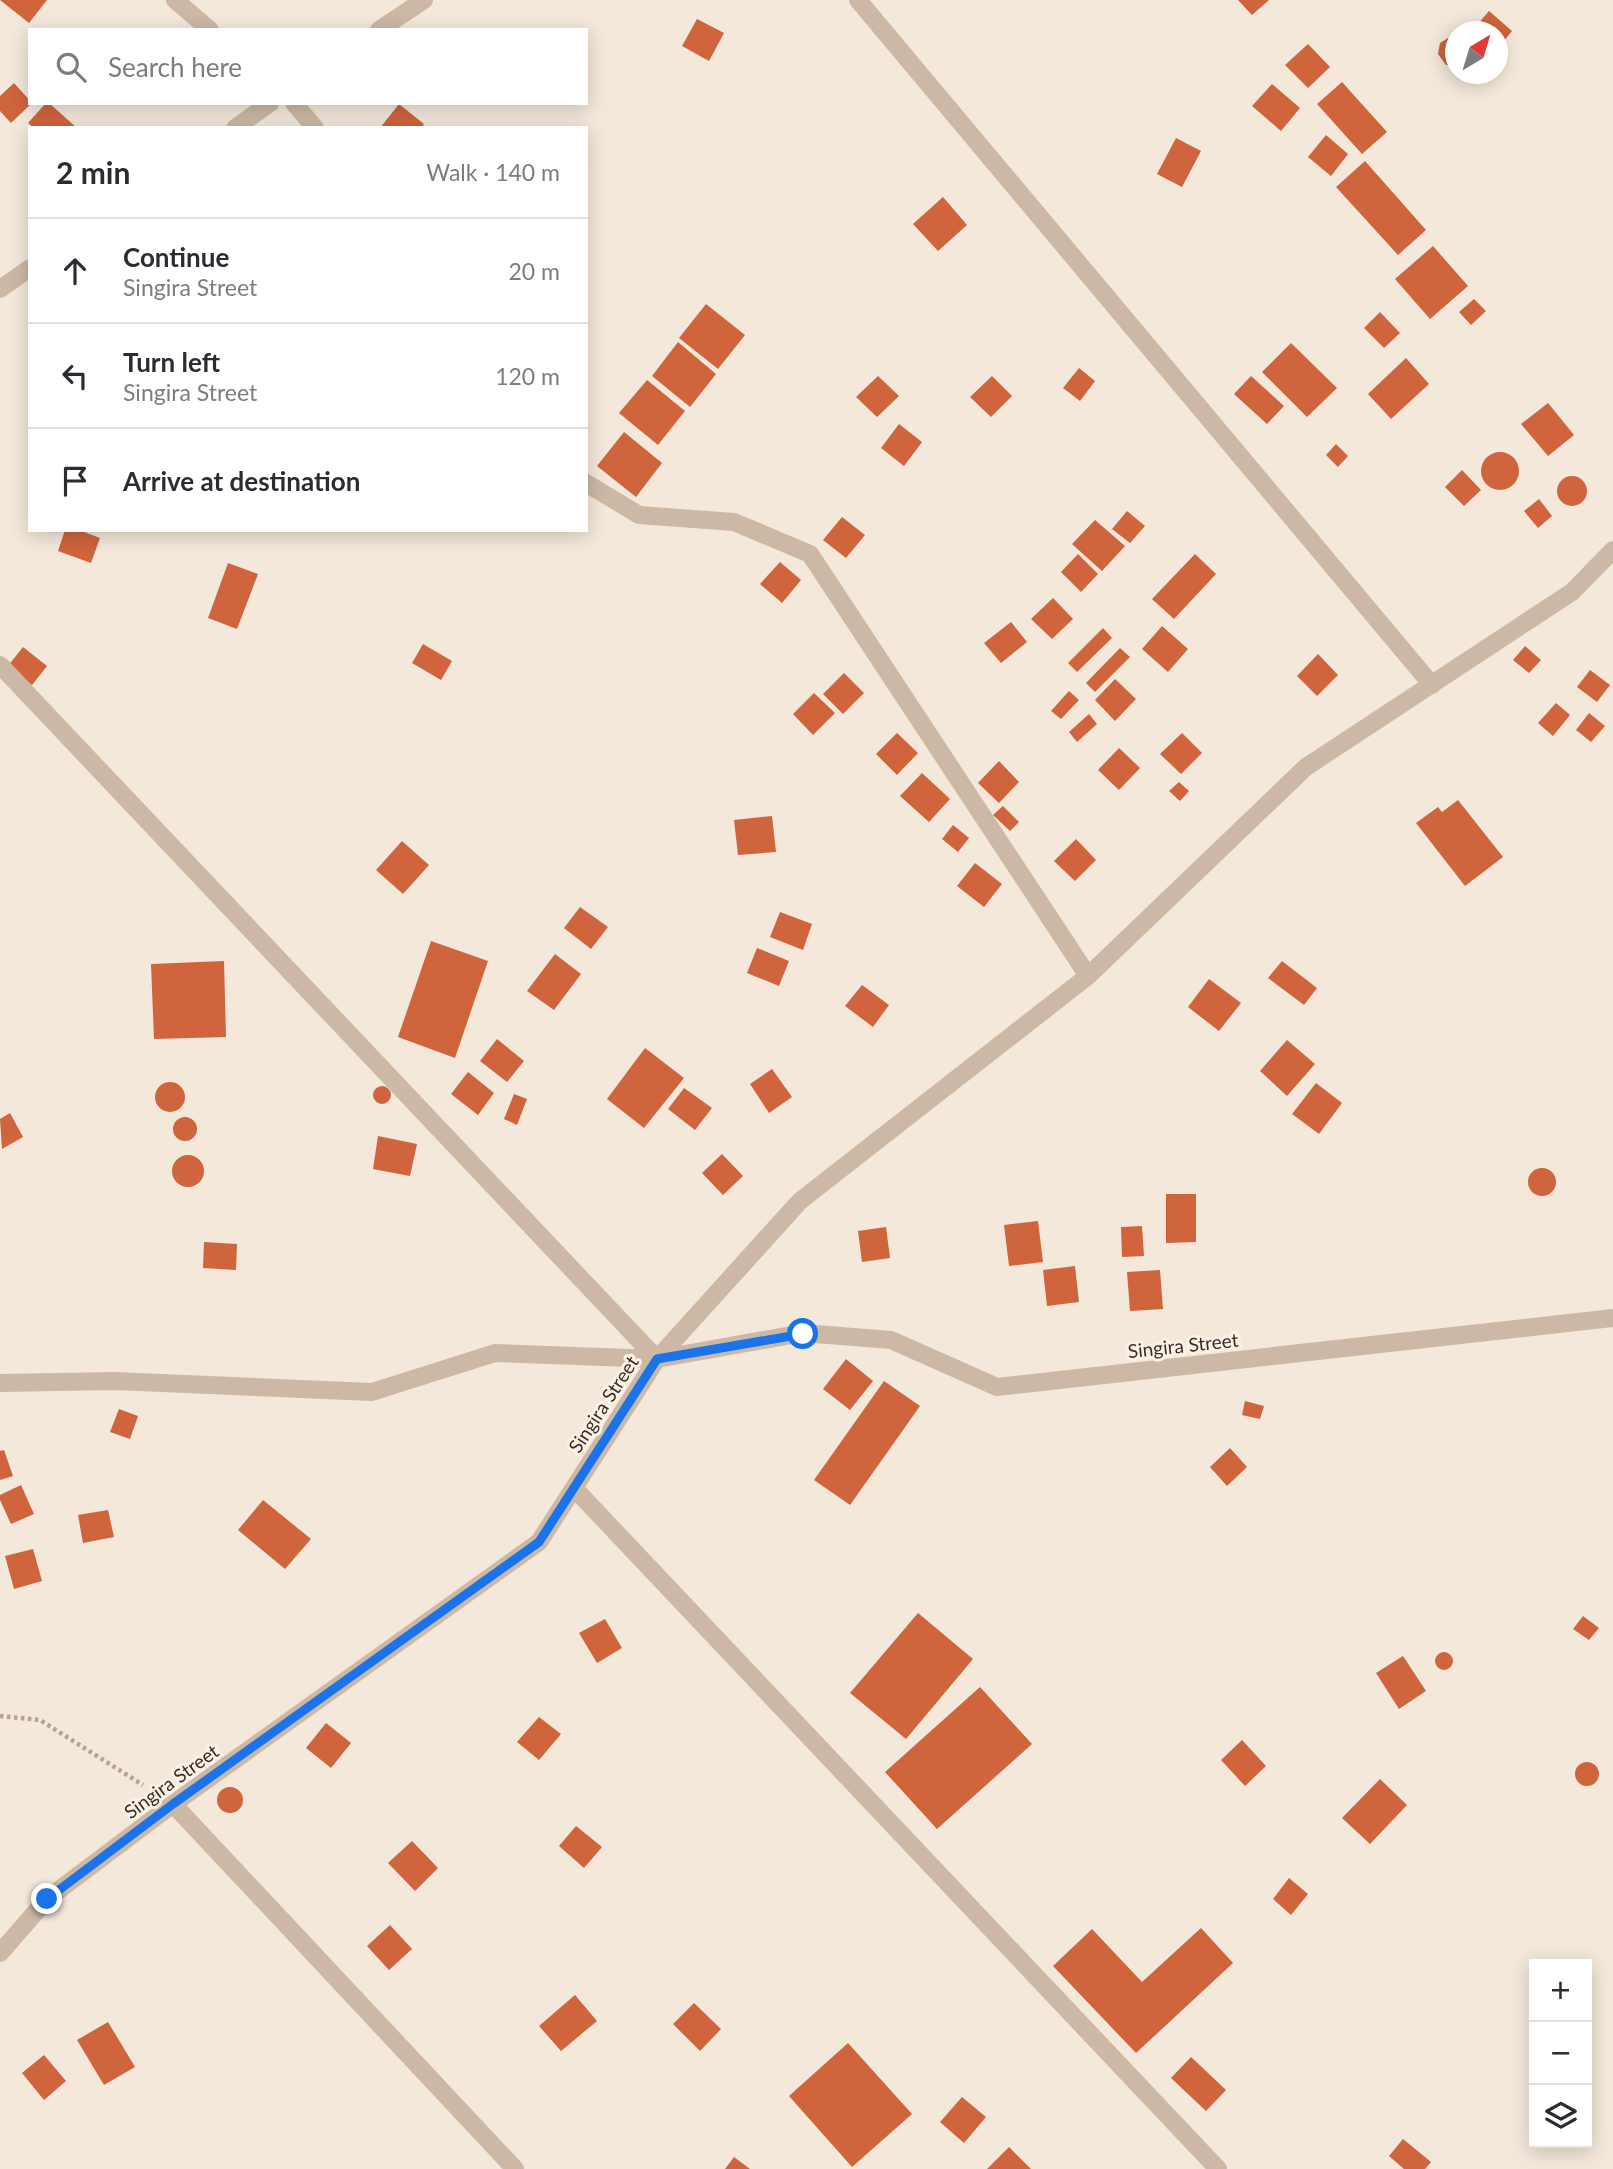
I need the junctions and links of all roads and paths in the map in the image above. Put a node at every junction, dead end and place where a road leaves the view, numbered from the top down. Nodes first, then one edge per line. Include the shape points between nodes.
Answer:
1 (175, 0) edge
2 (424, 0) edge
3 (858, 0) edge
4 (208, 28) edge
5 (382, 28) edge
6 (267, 105) edge
7 (295, 105) edge
8 (238, 126) edge
9 (313, 126) edge
10 (28, 269) edge
11 (0, 289) edge
12 (588, 484) edge
13 (1613, 550) edge
14 (0, 665) edge
15 (1432, 685) junction
16 (1088, 976) junction
17 (1613, 1318) edge
18 (657, 1359) junction
19 (0, 1383) edge
20 (574, 1488) junction
21 (0, 1716) edge
22 (173, 1804) junction
23 (0, 1953) edge
24 (515, 2169) edge
25 (1219, 2169) edge

1 - 4 street
2 - 5 street
3 - 15 street
6 - 8 street
7 - 9 street
10 - 11 street
12 - 16 street via 639,515 734,522 810,554
13 - 15 street via 1572,592
14 - 18 street
15 - 16 street via 1306,768
16 - 18 street via 800,1202
17 - 18 street, Singira Street via 996,1387 891,1340 803,1334
18 - 19 street via 495,1353 372,1392 116,1381
18 - 20 street, Singira Street
20 - 22 street, Singira Street via 539,1542
20 - 25 street
21 - 22 path via 40,1720
22 - 23 street, Singira Street via 47,1899
22 - 24 street

